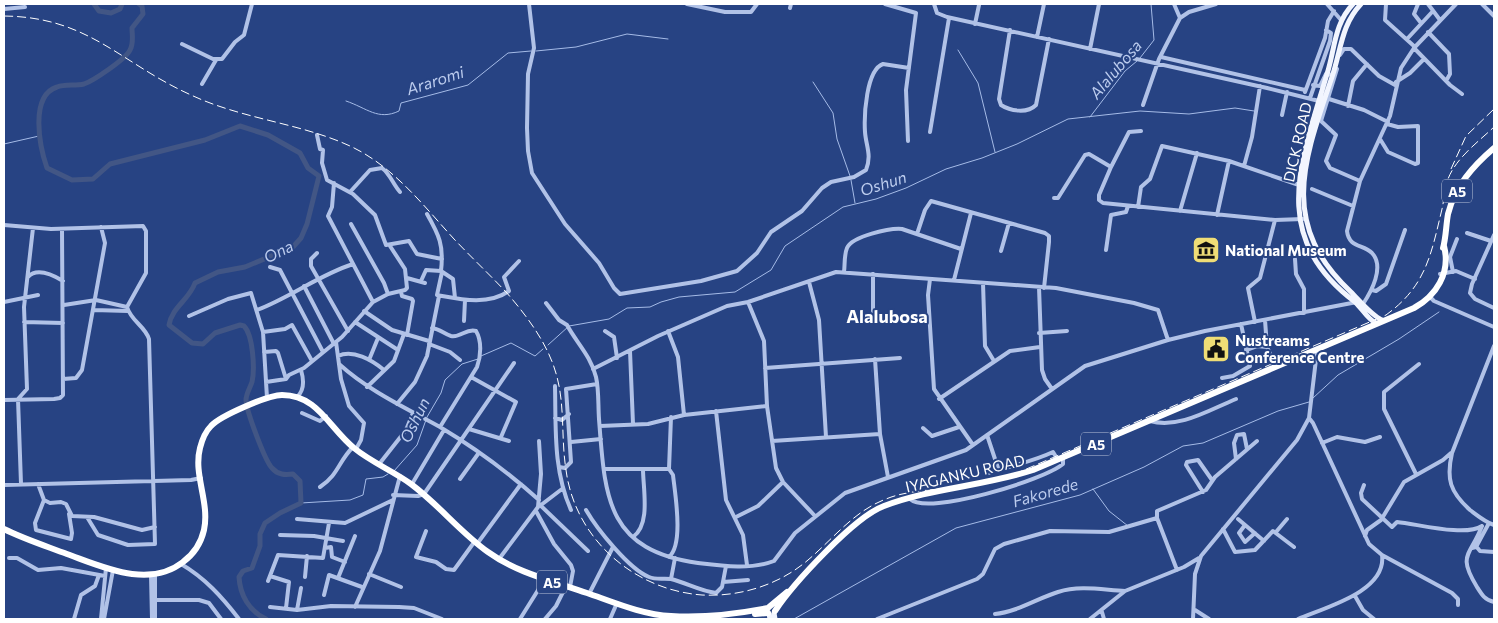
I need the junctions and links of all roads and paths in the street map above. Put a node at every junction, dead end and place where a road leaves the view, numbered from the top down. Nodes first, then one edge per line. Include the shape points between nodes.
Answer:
1 (252, 4) edge
2 (529, 4) edge
3 (687, 4) edge
4 (757, 4) edge
5 (885, 4) edge
6 (934, 4) edge
7 (1044, 4) edge
8 (1099, 4) edge
9 (1175, 4) edge
10 (1216, 4) edge
11 (1327, 4) edge
12 (1353, 4) edge
13 (1361, 4) edge
14 (1386, 4) edge
15 (1418, 4) edge
16 (1428, 4) edge
17 (1456, 4) edge
18 (1482, 4) edge
19 (980, 5) dead end
20 (25, 7) dead end
21 (4, 9) edge
22 (1334, 11) junction
23 (1433, 11) junction
24 (1494, 16) edge
25 (949, 18) junction
26 (1180, 18) junction
27 (1341, 20) junction
28 (1440, 20) junction
29 (1421, 23) junction
30 (975, 24) junction
31 (1010, 30) junction
32 (1326, 30) junction
33 (1428, 32) junction
34 (1037, 37) junction
35 (1407, 39) junction
36 (1049, 40) junction
37 (182, 44) dead end
38 (1414, 48) junction
39 (1090, 49) junction
40 (1161, 56) junction
41 (1424, 59) junction
42 (216, 60) junction
43 (1158, 64) junction
44 (1367, 64) junction
45 (909, 68) junction
46 (1330, 75) junction
47 (1446, 81) junction
48 (202, 84) dead end
49 (1395, 84) junction
50 (1313, 85) junction
51 (1260, 86) junction
52 (1305, 90) junction
53 (1287, 92) junction
54 (1462, 94) dead end
55 (1304, 96) junction
56 (1310, 98) junction
57 (1329, 99) junction
58 (1319, 102) junction
59 (1143, 105) dead end
60 (1348, 106) junction
61 (1282, 115) dead end
62 (1387, 123) junction
63 (1141, 131) dead end
64 (930, 132) dead end
65 (316, 135) dead end
66 (1380, 139) junction
67 (908, 141) dead end
68 (1494, 148) edge
69 (1197, 153) junction
70 (1229, 161) junction
71 (1244, 166) junction
72 (1111, 167) junction
73 (1360, 181) junction
74 (334, 183) junction
75 (1299, 185) junction
76 (1312, 189) dead end
77 (350, 192) junction
78 (400, 192) dead end
79 (1054, 198) dead end
80 (1128, 206) junction
81 (1354, 206) junction
82 (1138, 208) junction
83 (1180, 212) junction
84 (972, 213) junction
85 (427, 214) dead end
86 (1217, 215) junction
87 (1302, 219) junction
88 (1275, 220) junction
89 (1009, 223) junction
90 (351, 224) dead end
91 (4, 225) edge
92 (101, 227) junction
93 (33, 228) junction
94 (62, 229) junction
95 (1405, 230) dead end
96 (1468, 233) dead end
97 (916, 234) junction
98 (1494, 235) edge
99 (1457, 239) dead end
100 (1491, 241) junction
101 (390, 246) junction
102 (962, 249) junction
103 (1488, 249) junction
104 (1106, 250) dead end
105 (1001, 251) dead end
106 (1494, 251) edge
107 (316, 253) dead end
108 (442, 259) junction
109 (1295, 259) dead end
110 (519, 261) dead end
111 (353, 264) junction
112 (270, 267) dead end
113 (441, 271) junction
114 (844, 272) junction
115 (1454, 272) junction
116 (873, 274) junction
117 (1442, 274) junction
118 (26, 278) junction
119 (318, 278) junction
120 (407, 278) junction
121 (930, 279) junction
122 (1475, 279) junction
123 (954, 280) junction
124 (63, 281) junction
125 (809, 282) junction
126 (983, 283) junction
127 (304, 286) junction
128 (1041, 288) junction
129 (1372, 290) junction
130 (401, 292) junction
131 (293, 293) junction
132 (388, 294) junction
133 (38, 295) dead end
134 (439, 296) junction
135 (1429, 296) junction
136 (25, 298) junction
137 (455, 298) junction
138 (96, 300) junction
139 (465, 300) junction
140 (4, 302) edge
141 (373, 302) junction
142 (546, 302) dead end
143 (748, 302) junction
144 (1360, 302) junction
145 (64, 305) junction
146 (1494, 308) edge
147 (127, 309) junction
148 (94, 310) junction
149 (257, 310) junction
150 (364, 311) junction
151 (873, 311) dead end
152 (1304, 313) junction
153 (189, 316) dead end
154 (1265, 320) junction
155 (464, 321) dead end
156 (24, 322) junction
157 (356, 322) junction
158 (1255, 322) junction
159 (1379, 322) junction
160 (64, 323) junction
161 (1241, 324) junction
162 (1494, 327) edge
163 (432, 328) junction
164 (605, 330) dead end
165 (348, 331) junction
166 (668, 331) junction
167 (1067, 331) dead end
168 (263, 332) junction
169 (1039, 333) junction
170 (406, 335) junction
171 (378, 338) junction
172 (1168, 340) junction
173 (429, 342) junction
174 (335, 343) junction
175 (1494, 346) edge
176 (1040, 347) junction
177 (1267, 347) junction
178 (398, 350) junction
179 (1246, 350) junction
180 (630, 351) junction
181 (264, 352) junction
182 (323, 352) junction
183 (1314, 352) junction
184 (338, 356) junction
185 (1271, 356) dead end
186 (617, 358) junction
187 (900, 358) dead end
188 (874, 359) junction
189 (369, 360) junction
190 (460, 360) dead end
191 (312, 361) junction
192 (994, 361) junction
193 (514, 363) dead end
194 (821, 363) junction
195 (339, 364) junction
196 (1314, 364) junction
197 (1419, 364) dead end
198 (765, 368) junction
199 (593, 369) junction
200 (300, 370) junction
201 (384, 370) junction
202 (471, 377) junction
203 (1222, 378) dead end
204 (63, 379) junction
205 (286, 379) junction
206 (266, 382) junction
207 (597, 384) junction
208 (555, 386) dead end
209 (367, 387) junction
210 (1052, 389) junction
211 (495, 390) junction
212 (297, 397) junction
213 (18, 399) junction
214 (939, 399) junction
215 (1236, 399) dead end
216 (4, 400) edge
217 (265, 400) junction
218 (397, 404) junction
219 (767, 406) junction
220 (716, 411) junction
221 (302, 413) dead end
222 (413, 413) junction
223 (569, 414) junction
224 (684, 415) junction
225 (326, 416) junction
226 (671, 417) junction
227 (555, 418) junction
228 (1309, 418) junction
229 (1150, 421) junction
230 (633, 424) junction
231 (600, 426) junction
232 (1306, 426) junction
233 (440, 427) junction
234 (959, 427) junction
235 (922, 428) dead end
236 (469, 429) junction
237 (444, 430) junction
238 (1316, 430) junction
239 (880, 434) junction
240 (987, 435) junction
241 (501, 437) junction
242 (826, 437) junction
243 (1380, 437) dead end
244 (601, 439) junction
245 (460, 440) junction
246 (509, 440) dead end
247 (539, 441) dead end
248 (772, 441) junction
249 (1257, 441) dead end
250 (570, 442) junction
251 (1322, 443) junction
252 (973, 445) junction
253 (354, 448) junction
254 (1247, 449) junction
255 (1452, 452) junction
256 (478, 454) junction
257 (1061, 459) junction
258 (1236, 459) junction
259 (1450, 461) junction
260 (1441, 462) junction
261 (380, 464) junction
262 (559, 467) junction
263 (669, 468) junction
264 (998, 468) junction
265 (1449, 468) junction
266 (604, 469) junction
267 (643, 469) junction
268 (394, 473) junction
269 (988, 473) dead end
270 (1416, 474) junction
271 (888, 477) junction
272 (20, 478) junction
273 (201, 478) junction
274 (460, 479) dead end
275 (153, 480) junction
276 (1212, 480) junction
277 (783, 482) junction
278 (21, 484) junction
279 (36, 484) junction
280 (412, 484) junction
281 (521, 484) junction
282 (4, 485) edge
283 (1364, 485) dead end
284 (320, 487) dead end
285 (562, 489) junction
286 (1203, 492) junction
287 (424, 494) junction
288 (393, 498) junction
289 (910, 498) junction
290 (44, 500) junction
291 (540, 503) junction
292 (571, 510) dead end
293 (586, 510) dead end
294 (536, 511) junction
295 (69, 514) junction
296 (815, 516) junction
297 (1383, 516) junction
298 (87, 517) junction
299 (736, 517) junction
300 (1157, 518) junction
301 (298, 519) dead end
302 (1238, 519) dead end
303 (1287, 519) dead end
304 (1484, 521) junction
305 (329, 523) junction
306 (1492, 524) edge
307 (1246, 525) junction
308 (1482, 526) junction
309 (155, 527) junction
310 (1361, 527) junction
311 (1370, 528) junction
312 (4, 529) edge
313 (1223, 529) junction
314 (426, 531) dead end
315 (1276, 532) junction
316 (1255, 533) junction
317 (280, 535) dead end
318 (355, 536) dead end
319 (1365, 536) junction
320 (633, 537) junction
321 (327, 538) junction
322 (344, 541) dead end
323 (1264, 541) junction
324 (476, 542) junction
325 (1474, 546) junction
326 (613, 547) junction
327 (1294, 547) dead end
328 (326, 548) junction
329 (588, 551) dead end
330 (1494, 552) edge
331 (1382, 555) junction
332 (307, 556) junction
333 (1201, 556) junction
334 (669, 557) junction
335 (9, 558) dead end
336 (323, 558) junction
337 (334, 558) junction
338 (675, 558) junction
339 (499, 559) junction
340 (345, 562) junction
341 (181, 564) junction
342 (747, 565) junction
343 (726, 566) junction
344 (110, 568) junction
345 (1177, 570) junction
346 (368, 574) junction
347 (99, 575) junction
348 (153, 575) junction
349 (105, 576) junction
350 (305, 577) dead end
351 (338, 578) junction
352 (545, 579) junction
353 (670, 579) junction
354 (748, 580) dead end
355 (723, 582) junction
356 (104, 583) junction
357 (110, 584) junction
358 (401, 586) dead end
359 (568, 586) junction
360 (362, 587) junction
361 (301, 588) dead end
362 (106, 590) junction
363 (1125, 591) junction
364 (589, 594) junction
365 (324, 595) dead end
366 (1355, 596) junction
367 (155, 600) junction
368 (1494, 602) edge
369 (617, 603) junction
370 (1458, 604) dead end
371 (270, 607) dead end
372 (355, 607) junction
373 (286, 608) junction
374 (297, 610) junction
375 (1195, 610) junction
376 (1102, 612) junction
377 (771, 613) edge
378 (995, 614) dead end
379 (654, 617) edge
380 (712, 617) edge
381 (74, 619) edge
382 (100, 619) edge
383 (104, 619) edge
384 (153, 619) edge
385 (221, 619) edge
386 (239, 619) edge
387 (442, 619) edge
388 (520, 619) edge
389 (546, 619) edge
390 (610, 619) edge
391 (877, 619) edge
392 (1090, 619) edge
393 (1104, 619) edge
394 (1193, 619) edge
395 (1209, 619) edge
396 (1298, 619) edge
397 (1374, 619) edge

1 - 42 street via 244,35 234,42 222,59
2 - 45 street via 534,48 528,74 527,128 532,173 565,224 599,263 620,294 717,278 742,267 762,247 771,232 802,211 822,188 866,170 870,154 865,131 868,89 873,73 883,64
3 - 4 street via 733,13 752,11
5 - 45 street via 916,13
6 - 25 street via 937,13
7 - 34 street
8 - 39 street
9 - 26 street
10 - 26 street
11 - 22 street
12 - 27 main road, DICK ROAD
13 - 46 main road, DICK ROAD via 1345,25
14 - 35 street via 1385,20
15 - 29 street via 1414,11
16 - 23 street
17 - 28 street
18 - 24 street
19 - 30 street
20 - 21 street
22 - 27 street
22 - 32 street
23 - 28 street
23 - 29 street
25 - 30 street
25 - 64 street
26 - 40 street
27 - 46 main road, DICK ROAD
28 - 33 street
29 - 35 street
30 - 31 street
31 - 34 street
31 - 36 street via 999,99 1000,105 1010,110 1025,110 1036,105
32 - 50 street via 1331,32 1330,41
32 - 52 street
33 - 38 street
33 - 47 street via 1448,54 1450,74
34 - 36 street
35 - 38 street
36 - 39 street
37 - 42 street
38 - 41 street
38 - 49 street
39 - 43 street
40 - 43 street
40 - 52 street
41 - 47 street
41 - 49 street
42 - 48 street
43 - 51 street
43 - 59 street
44 - 49 street via 1379,76
44 - 57 street via 1352,49 1344,49
44 - 60 street via 1353,81
45 - 67 street via 906,90
46 - 50 street via 1320,86
46 - 58 main road, DICK ROAD
46 - 87 main road, DICK ROAD via 1304,185
47 - 54 street
49 - 62 street
50 - 56 street
51 - 53 street
51 - 71 street
52 - 55 street
53 - 55 street
53 - 61 street
55 - 56 street
56 - 58 street
57 - 60 street
57 - 73 street via 1321,121 1336,135 1326,161 1330,168
58 - 75 main road, DICK ROAD
60 - 62 street via 1364,110
62 - 66 street
62 - 66 street via 1398,127 1418,126 1418,163 1388,152
63 - 72 street via 1129,132
65 - 74 street via 323,150 322,163 327,180
66 - 73 street
68 - 117 highway, IYAGANKU ROAD / A5 via 1468,173 1448,214
69 - 70 street
69 - 82 street via 1161,147 1150,179 1140,187
69 - 83 street
70 - 71 street
70 - 86 street
71 - 75 street
72 - 79 street via 1085,155 1058,198
72 - 80 street via 1099,200
73 - 81 street
74 - 77 street
74 - 111 street via 328,216
75 - 87 main road, DICK ROAD
76 - 81 street
77 - 78 street via 370,170 382,168
77 - 101 street via 377,217 385,243
80 - 82 street
80 - 104 street via 1126,212 1111,215
81 - 129 street via 1347,235 1354,245 1370,251 1375,258 1376,276
82 - 83 street
83 - 86 street
84 - 89 street
84 - 97 street via 930,201
84 - 102 street
85 - 108 street via 440,238
86 - 88 street
87 - 88 street
87 - 144 main road, DICK ROAD via 1308,248 1321,270 1336,287
88 - 158 street via 1260,278 1248,288
89 - 105 street
89 - 128 street via 1049,236
90 - 132 street
91 - 93 street
92 - 94 street
92 - 138 street via 105,243
92 - 147 street via 143,226 146,231 146,273
93 - 94 street
93 - 118 street
94 - 124 street
95 - 129 street via 1386,284
96 - 100 street
97 - 102 street
97 - 114 street via 898,229 856,239 847,248
98 - 100 street
99 - 115 street via 1450,257
100 - 103 street
101 - 108 street via 409,241 417,254
101 - 120 street
102 - 123 street
103 - 106 street
103 - 122 street
107 - 119 street via 310,263
108 - 113 street
109 - 152 street via 1296,274 1304,289
110 - 139 street via 504,277 509,290 507,293 492,299
111 - 119 street
111 - 141 street
112 - 131 street via 280,270
113 - 120 street via 426,270 423,282
113 - 134 street via 436,292
113 - 137 street via 453,279
114 - 116 street
114 - 125 street via 828,273
115 - 117 street
115 - 122 street
116 - 121 street
116 - 151 street
117 - 135 highway, IYAGANKU ROAD / A5
118 - 124 street via 41,272
118 - 136 street
119 - 127 street
119 - 165 street
120 - 130 street via 407,288
121 - 123 street
121 - 214 street via 932,382
122 - 146 street via 1470,289 1472,296
123 - 126 street
124 - 145 street
125 - 143 street
125 - 194 street via 817,310
126 - 128 street
126 - 192 street via 985,346
127 - 131 street
127 - 174 street
128 - 169 street
128 - 172 street via 1156,308
129 - 144 street
130 - 132 street
130 - 170 street via 413,302
131 - 149 street
131 - 182 street
132 - 141 street
133 - 136 street
134 - 137 street
134 - 163 street
135 - 159 highway, IYAGANKU ROAD / A5
135 - 162 street
136 - 140 street
136 - 156 street
137 - 139 street
138 - 145 street
138 - 147 street
138 - 148 street
139 - 155 street
141 - 150 street
142 - 199 street via 585,350
143 - 166 street via 727,306
143 - 198 street via 762,335
144 - 152 street
144 - 159 main road, DICK ROAD via 1373,322
145 - 160 street
147 - 148 street
147 - 275 street via 145,329 149,339
148 - 204 street via 82,370 76,378
149 - 153 street via 252,293 220,302
149 - 168 street
150 - 157 street
150 - 170 street via 392,330
152 - 154 street
154 - 158 street
154 - 177 street
156 - 160 street
156 - 213 street via 27,389
157 - 165 street
157 - 171 street
158 - 161 street
159 - 183 highway, IYAGANKU ROAD / A5
160 - 204 street
161 - 172 street
161 - 179 street
163 - 173 street
163 - 202 street via 452,336 468,330 476,331 480,360
164 - 186 street via 614,337
165 - 174 street
166 - 180 street
166 - 224 street via 678,357
167 - 169 street
168 - 181 street
168 - 191 street via 292,325
169 - 176 street
170 - 173 street
170 - 178 street
171 - 178 street
171 - 189 street
172 - 210 street via 1085,366
173 - 190 street
173 - 218 street via 427,356 415,382
174 - 182 street
174 - 184 street
175 - 255 street
176 - 192 street via 1015,349
176 - 210 street via 1043,375
177 - 179 street
177 - 185 street
178 - 201 street via 394,362
179 - 203 street via 1250,364 1247,368
180 - 186 street
180 - 230 street
181 - 205 street via 276,351
181 - 206 street
182 - 191 street
183 - 196 street
183 - 196 street
183 - 229 highway, IYAGANKU ROAD / A5
184 - 189 street via 351,353
184 - 195 street
186 - 199 street
187 - 188 street
188 - 194 street
188 - 239 street
189 - 201 street
191 - 200 street
192 - 214 street
193 - 211 street
194 - 198 street
194 - 242 street
195 - 209 street
195 - 253 street via 349,406 364,423 361,440
196 - 228 street
197 - 270 street via 1384,392 1382,400
198 - 219 street
199 - 207 street
200 - 205 street
200 - 212 street via 304,383
201 - 209 street
202 - 211 street
202 - 233 street
204 - 213 street via 64,389 60,398
205 - 206 street
206 - 217 street
207 - 223 street via 567,388
207 - 231 street
208 - 227 street
209 - 218 street
210 - 240 street
211 - 236 street
211 - 241 street via 517,403
212 - 217 highway via 281,395
212 - 225 highway, A5
213 - 216 street
213 - 272 street
214 - 234 street
215 - 229 street via 1178,422 1162,424
217 - 273 highway via 221,419 206,432 200,447
218 - 222 street
219 - 220 street
219 - 248 street
220 - 224 street
220 - 299 street via 724,493
221 - 225 street via 320,420
222 - 233 street
222 - 261 street via 406,430
223 - 227 street via 562,420
223 - 250 street
224 - 226 street
225 - 253 highway, A5
226 - 230 street via 648,424
226 - 263 street
227 - 262 street
228 - 232 street
228 - 238 street
229 - 257 highway, IYAGANKU ROAD / A5
230 - 231 street
231 - 244 street
232 - 238 street
232 - 313 street
233 - 237 street
234 - 235 street via 932,436
234 - 252 street
236 - 241 street
236 - 245 street
237 - 245 street
237 - 280 street
238 - 251 street
239 - 242 street
239 - 271 street
240 - 252 street
240 - 264 street
241 - 246 street
242 - 248 street
243 - 251 street via 1365,442 1337,437
244 - 250 street
244 - 266 street
245 - 256 street
245 - 287 street
247 - 291 street
248 - 277 street via 776,468
249 - 254 street
250 - 262 street via 571,462 565,468
251 - 310 street
252 - 271 street via 958,454
253 - 261 highway, A5
253 - 284 street via 344,458 336,475
254 - 258 street
254 - 258 street via 1244,434 1237,435 1234,443
255 - 259 street
255 - 260 street
256 - 274 street
256 - 281 street
257 - 264 street via 1054,452 1021,465
257 - 289 highway, IYAGANKU ROAD / A5 via 1007,479
257 - 289 street via 1059,467 1006,488 940,503 914,502
258 - 276 street
259 - 260 street
259 - 265 street
260 - 265 street
260 - 270 street
261 - 268 highway, A5
262 - 285 street
263 - 267 street
263 - 334 street via 673,475 677,538 675,550
264 - 269 street
265 - 304 street via 1454,494
266 - 267 street
266 - 320 street via 614,514
267 - 320 street via 643,522
268 - 280 highway, A5
268 - 288 street
270 - 297 street via 1400,486
271 - 296 street via 845,493
272 - 278 street
272 - 279 street
273 - 275 street
273 - 341 highway via 205,526 199,544
275 - 279 street
275 - 309 street
276 - 286 street
276 - 286 street via 1198,460 1187,462
277 - 296 street
277 - 299 street via 758,506
278 - 279 street
278 - 282 street
279 - 290 street
280 - 287 highway, A5
281 - 291 street
281 - 324 street
283 - 297 street via 1362,499
285 - 291 street
285 - 292 street
286 - 300 street via 1160,509 1156,513
287 - 288 street
287 - 324 highway, A5
288 - 305 street via 351,521
288 - 346 street via 380,550
289 - 377 highway, IYAGANKU ROAD / A5 via 882,506 861,518
290 - 295 street via 64,502
290 - 295 street via 35,523 36,530 71,539
291 - 294 street
291 - 329 street
293 - 326 street
294 - 339 street
294 - 359 street via 554,544 571,565 573,571
295 - 298 street
296 - 342 street via 795,533 778,558 764,564
297 - 308 street via 1392,526 1397,522 1460,530 1474,530
297 - 311 street
298 - 309 street via 142,530
298 - 309 street via 98,535 128,545 153,546
299 - 342 street via 745,540
300 - 345 street
300 - 391 street via 1109,532 1050,531 1004,544 995,549 977,579
301 - 305 street
302 - 307 street
303 - 315 street
304 - 306 street
304 - 308 street
305 - 321 street
306 - 325 street
307 - 316 street
307 - 316 street via 1239,533 1245,542
308 - 325 street
310 - 311 street
310 - 319 street
311 - 319 street
312 - 344 highway
313 - 323 street via 1235,552 1256,550
313 - 333 street
314 - 324 street via 416,557 451,570
315 - 323 street via 1272,531
315 - 327 street
316 - 323 street
317 - 321 street
318 - 340 street
319 - 331 street
320 - 334 street via 650,550
321 - 322 street
321 - 328 street
324 - 339 highway, A5
325 - 330 street via 1480,551
325 - 368 street via 1467,556 1466,567 1484,599
326 - 353 street via 642,574 658,580
326 - 364 street
328 - 336 street
328 - 337 street via 332,548
331 - 366 street via 1375,577
331 - 370 street via 1452,593 1458,598
332 - 336 street
332 - 350 street
332 - 373 street via 278,555 269,579 289,582
333 - 345 street
333 - 375 street via 1195,574
334 - 338 street
335 - 347 street via 17,558 38,570 61,568
336 - 337 street
337 - 340 street
338 - 343 street
338 - 353 street
339 - 352 highway, A5
340 - 351 street
341 - 348 highway
341 - 386 street via 213,588
342 - 343 street
343 - 355 street
344 - 348 highway
344 - 349 street
344 - 357 street
345 - 363 street
346 - 358 street
346 - 360 street
347 - 349 street
347 - 381 street via 95,586 81,595
348 - 367 street
348 - 384 street
349 - 356 street
351 - 360 street
351 - 365 street via 329,575
352 - 359 highway, A5
352 - 388 street
353 - 355 street via 701,591 716,592
354 - 355 street
356 - 357 street
356 - 362 street
357 - 362 street
359 - 364 highway, A5
359 - 389 street
360 - 372 street
361 - 374 street
362 - 382 street
362 - 383 street
363 - 376 street
363 - 378 street via 1074,588
364 - 369 highway, A5
366 - 396 street
366 - 397 street via 1363,610
367 - 384 street
367 - 385 street via 199,600 209,603
369 - 379 highway, A5
369 - 390 street
371 - 373 street
372 - 374 street
372 - 387 street via 414,608
373 - 374 street
375 - 394 street
375 - 395 street
376 - 392 street
376 - 393 street
377 - 380 highway, A5
379 - 380 highway, A5

